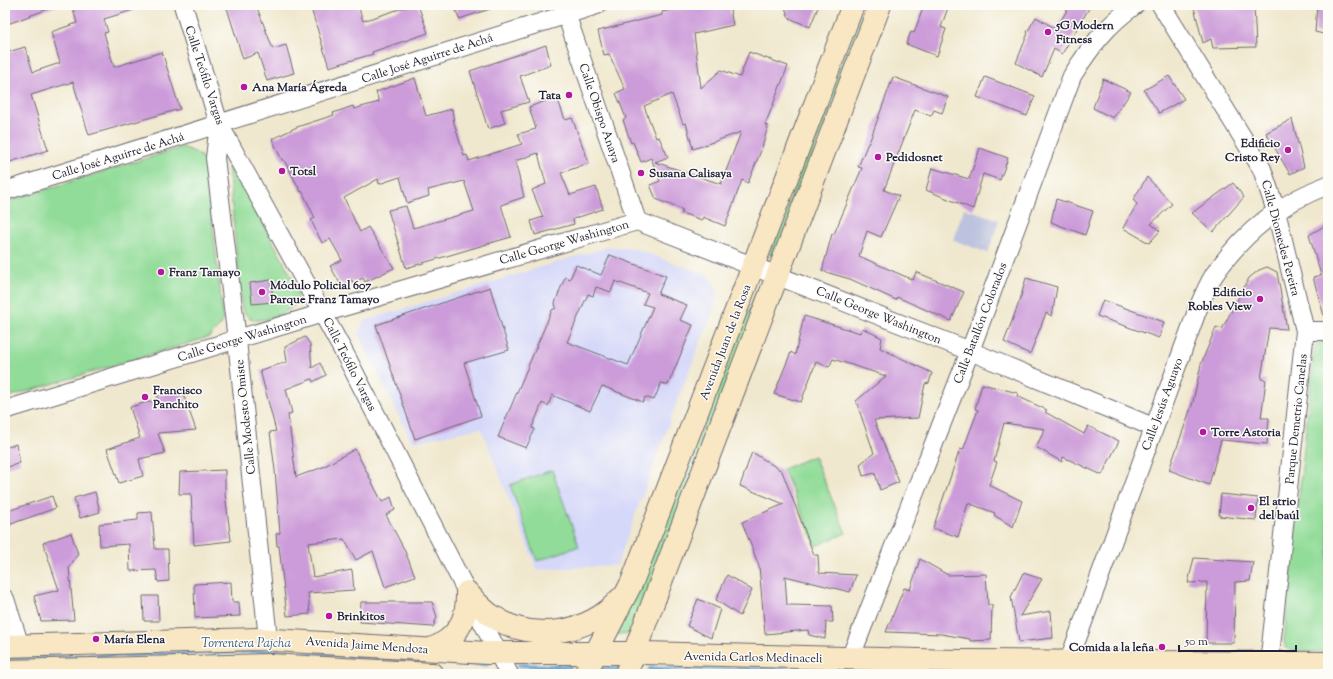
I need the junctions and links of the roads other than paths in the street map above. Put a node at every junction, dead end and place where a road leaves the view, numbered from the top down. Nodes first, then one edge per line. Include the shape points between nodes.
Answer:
1 (183, 5) edge
2 (597, 5) edge
3 (853, 5) edge
4 (880, 5) edge
5 (1135, 5) edge
6 (1160, 5) edge
7 (564, 10) edge
8 (220, 124) junction
9 (1328, 185) edge
10 (5, 191) edge
11 (1276, 211) junction
12 (637, 221) junction
13 (754, 266) junction
14 (776, 275) junction
15 (323, 313) junction
16 (1305, 331) junction
17 (1328, 331) edge
18 (237, 340) junction
19 (970, 351) junction
20 (5, 410) edge
21 (1153, 427) junction
22 (632, 582) junction
23 (467, 592) junction
24 (5, 599) edge
25 (268, 639) junction
26 (12, 646) edge
27 (431, 649) junction
28 (498, 652) junction
29 (594, 653) junction
30 (634, 654) junction
31 (850, 659) junction
32 (1328, 663) edge
33 (1066, 668) edge
34 (270, 669) edge
35 (1269, 669) edge
36 (15, 672) edge
37 (432, 674) edge
38 (509, 674) edge
39 (585, 674) edge
40 (626, 674) edge

1 - 8 street, Calle Teófilo Vargas
2 - 7 street, Calle José Aguirre de Achá
3 - 13 main road, Avenida Juan de la Rosa
4 - 14 main road, Avenida Juan de la Rosa
5 - 19 street, Calle Batallón Colorados via 1122,14 1095,41 1072,76
6 - 11 street, Calle Diomedes Pereira via 1262,169
7 - 8 street, Calle José Aguirre de Achá
7 - 12 street, Calle Obispo Anaya
8 - 10 street, Calle José Aguirre de Achá
8 - 15 street, Calle Teófilo Vargas
8 - 18 street, Calle Modesto Omiste via 215,158
9 - 11 street, Calle Jesús Aguayo via 1303,195
11 - 16 street, Calle Diomedes Pereira
11 - 21 street, Calle Jesús Aguayo via 1238,243 1214,276 1197,311
12 - 13 street, Calle George Washington
12 - 15 street, Calle George Washington
13 - 14 street, Calle George Washington
13 - 22 main road, Avenida Juan de la Rosa
14 - 19 street, Calle George Washington
14 - 30 main road, Avenida Juan de la Rosa
15 - 18 street, Calle George Washington
15 - 23 street, Calle Teófilo Vargas
16 - 17 street
16 - 35 street, Parque Demetrio Canelas
18 - 20 street, Calle George Washington
18 - 25 street, Calle Modesto Omiste
19 - 21 street, Calle George Washington
19 - 31 street, Calle Batallón Colorados
21 - 33 street, Calle Jesús Aguayo
22 - 23 main road via 601,616 563,631 527,631 510,626 494,618
22 - 29 main road, Avenida Juan de la Rosa
23 - 27 main road via 467,605 460,628 452,637
23 - 28 street, Calle Teófilo Vargas
24 - 26 street
25 - 26 main road, Avenida Jaime Mendoza
25 - 27 main road, Avenida Jaime Mendoza
27 - 28 main road, Avenida Jaime Mendoza
28 - 29 main road, Avenida Jaime Mendoza
28 - 38 street, Calle Teófilo Vargas
29 - 30 main road, Avenida Jaime Mendoza
29 - 39 main road, Avenida Juan de la Rosa
30 - 31 main road, Avenida Carlos Medinaceli
30 - 40 main road, Avenida Juan de la Rosa
31 - 33 main road, Avenida Carlos Medinaceli
32 - 35 main road, Avenida Carlos Medinaceli
33 - 35 main road, Avenida Carlos Medinaceli
34 - 36 main road, Avenida Jaime Mendoza
34 - 37 main road, Avenida Jaime Mendoza

